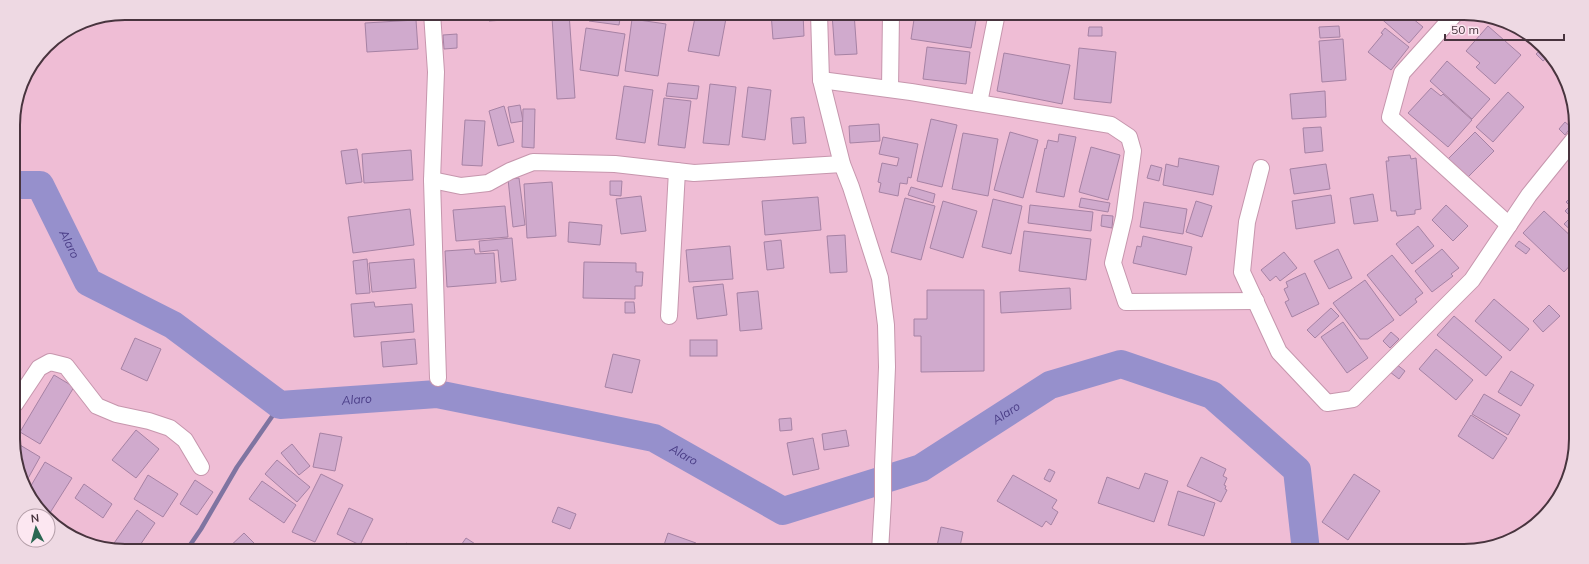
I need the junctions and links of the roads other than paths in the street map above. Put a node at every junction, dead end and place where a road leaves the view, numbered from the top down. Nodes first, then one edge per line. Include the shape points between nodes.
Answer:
1 (432, 20) edge
2 (819, 20) edge
3 (891, 20) edge
4 (996, 20) edge
5 (1450, 20) edge
6 (821, 80) junction
7 (890, 90) junction
8 (979, 103) junction
9 (1569, 145) edge
10 (842, 164) junction
11 (1261, 168) dead end
12 (677, 171) junction
13 (432, 180) junction
14 (1509, 225) junction
15 (1256, 301) junction
16 (669, 316) dead end
17 (438, 378) dead end
18 (20, 396) edge
19 (201, 467) dead end
20 (880, 544) edge

1 - 13 street via 436,72
2 - 6 street
3 - 7 street
4 - 8 street
5 - 14 street via 1402,73 1390,117
6 - 7 street
6 - 10 street
7 - 8 street
8 - 15 street via 1111,125 1128,137 1133,151 1124,217 1113,263 1126,302
9 - 14 street via 1528,195
10 - 12 street via 694,173
10 - 20 street via 880,278 886,324 887,367
11 - 15 street via 1246,222 1242,272
12 - 13 street via 615,164 532,162 488,183 461,186
12 - 16 street
13 - 17 street
14 - 15 street via 1472,280 1353,399 1327,403 1279,352
18 - 19 street via 39,368 50,362 66,366 97,406 116,414 170,428 185,440

